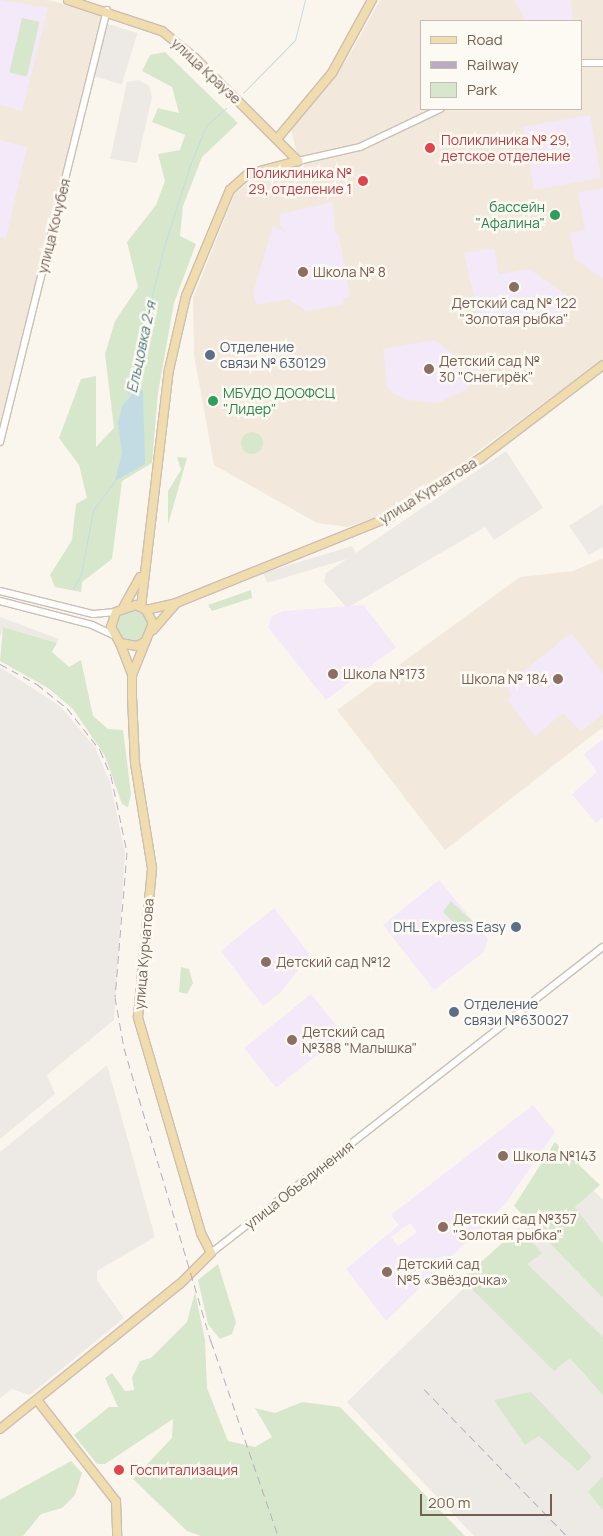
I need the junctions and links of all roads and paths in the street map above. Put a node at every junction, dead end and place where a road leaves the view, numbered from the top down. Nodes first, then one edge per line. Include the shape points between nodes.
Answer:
1 (68, 0) edge
2 (372, 0) edge
3 (107, 10) junction
4 (583, 63) edge
5 (603, 63) edge
6 (438, 110) edge
7 (277, 139) junction
8 (298, 161) junction
9 (603, 365) edge
10 (0, 442) edge
11 (142, 573) junction
12 (0, 591) edge
13 (0, 601) edge
14 (176, 603) junction
15 (124, 606) junction
16 (144, 608) junction
17 (116, 612) junction
18 (152, 631) junction
19 (113, 635) junction
20 (145, 642) junction
21 (120, 643) junction
22 (132, 675) junction
23 (603, 946) edge
24 (211, 1253) junction
25 (37, 1400) junction
26 (0, 1429) edge
27 (117, 1536) edge

1 - 3 main road, улица Краузе
2 - 7 main road via 332,73
3 - 7 main road, улица Краузе via 162,31
3 - 10 street, улица Кочубея
4 - 5 street
6 - 8 street via 360,147
7 - 8 main road, улица Краузе
8 - 11 main road via 262,169 237,181 222,202 201,255 169,370 158,480
9 - 14 main road, улица Курчатова via 482,458 392,516
11 - 15 main road
11 - 16 main road
12 - 17 street via 93,614
13 - 19 street via 92,624
14 - 16 main road, улица Курчатова
14 - 18 main road
15 - 16 main road
15 - 17 main road
16 - 18 main road
17 - 19 main road
18 - 20 main road
19 - 21 main road
20 - 21 main road via 137,646
20 - 22 main road, улица Курчатова
21 - 22 main road, улица Курчатова
22 - 24 main road, улица Курчатова via 135,763 152,868 138,1018 201,1233
23 - 24 street, улица Объединения
24 - 25 main road, улица Объединения
25 - 26 main road, улица Объединения
25 - 27 main road via 116,1501

